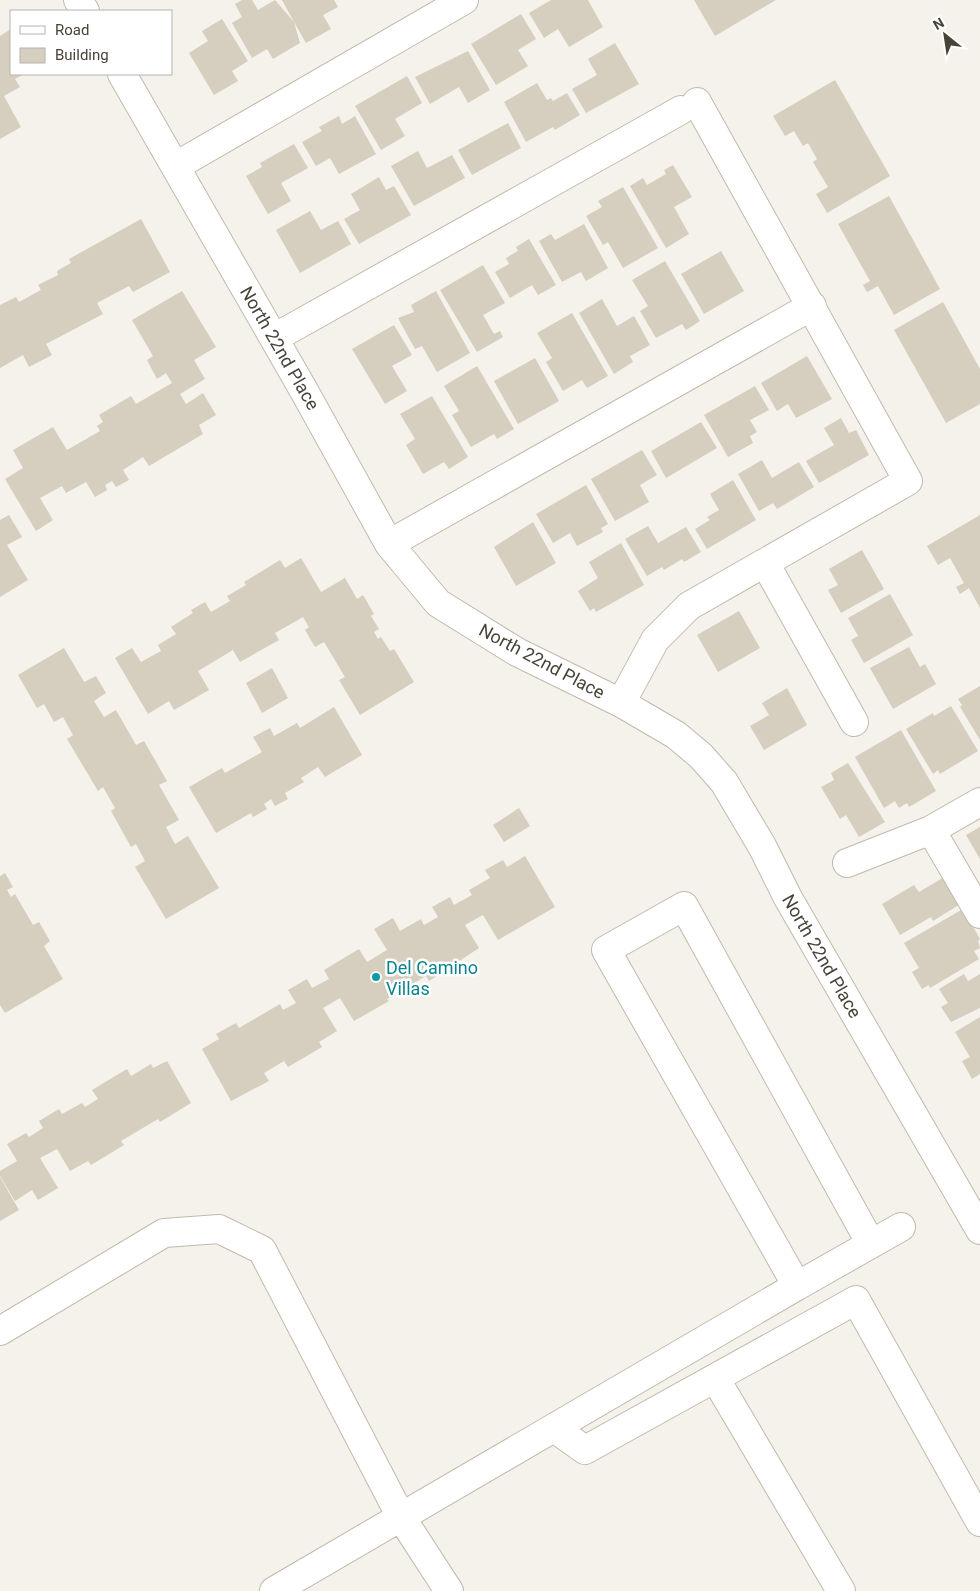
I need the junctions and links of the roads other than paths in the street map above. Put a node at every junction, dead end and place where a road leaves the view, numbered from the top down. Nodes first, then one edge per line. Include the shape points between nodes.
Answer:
1 (464, 0) edge
2 (123, 75) edge
3 (176, 166) junction
4 (812, 306) junction
5 (274, 338) junction
6 (389, 544) junction
7 (765, 563) junction
8 (621, 703) junction
9 (854, 722) dead end
10 (980, 802) edge
11 (931, 830) junction
12 (847, 863) dead end
13 (980, 914) edge
14 (901, 1227) dead end
15 (980, 1230) edge
16 (871, 1244) junction
17 (797, 1286) junction
18 (0, 1331) edge
19 (715, 1378) junction
20 (554, 1428) junction
21 (401, 1517) junction
22 (980, 1522) edge
23 (274, 1591) edge
24 (449, 1591) edge
25 (841, 1591) edge

1 - 3 street
2 - 3 street, North 22nd Place
3 - 5 street, North 22nd Place
4 - 5 street via 689,106
4 - 6 street
4 - 7 street via 908,481
5 - 6 street, North 22nd Place
6 - 8 street, North 22nd Place via 438,603 517,652
7 - 8 street via 689,606 656,640
7 - 9 street
8 - 15 street, North 22nd Place via 676,735 702,756 724,782
10 - 11 street
11 - 12 street
11 - 13 street
14 - 16 street
16 - 17 street
16 - 17 street via 684,906 606,950
17 - 20 street
18 - 21 street via 164,1233 218,1229 262,1250
19 - 20 street via 586,1450
19 - 22 street via 856,1300
19 - 25 street
20 - 21 street
21 - 23 street
21 - 24 street

